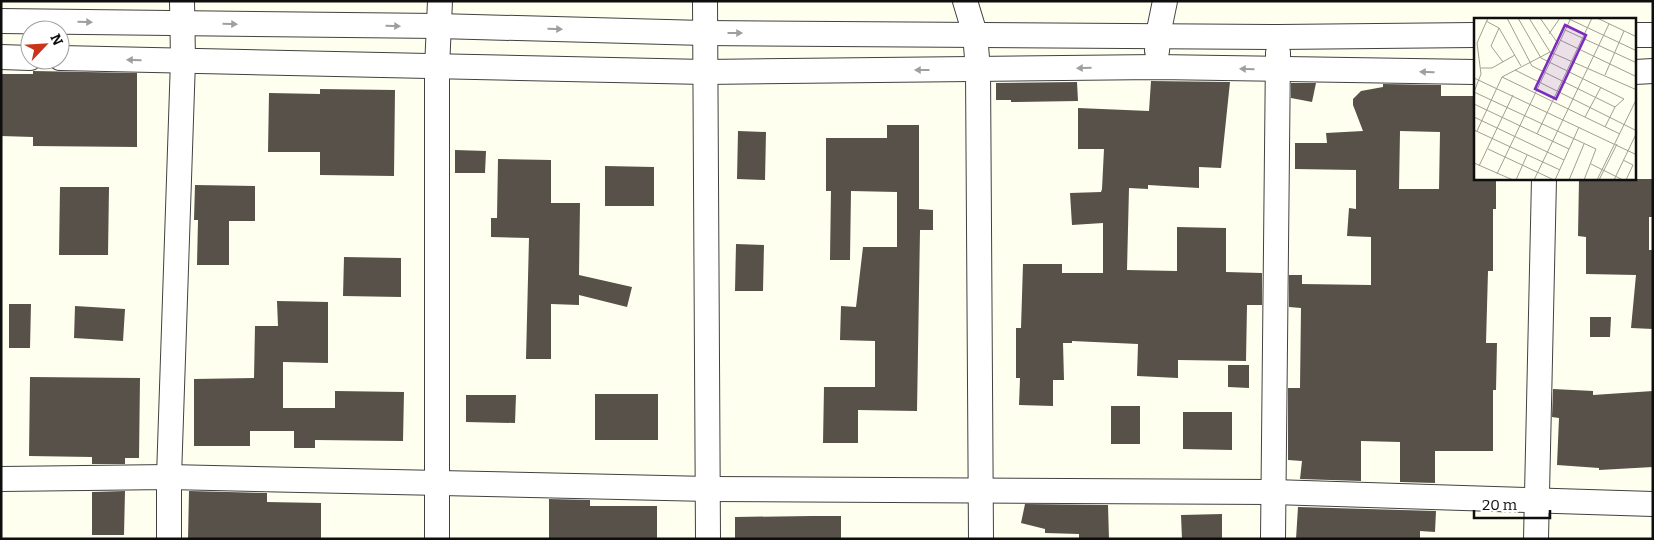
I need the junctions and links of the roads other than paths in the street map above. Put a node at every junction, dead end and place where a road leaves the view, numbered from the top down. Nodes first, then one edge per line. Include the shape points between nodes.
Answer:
1 (440, 1) edge
2 (705, 1) edge
3 (965, 1) edge
4 (1166, 1) edge
5 (182, 13) edge
6 (1, 21) edge
7 (438, 26) junction
8 (704, 33) junction
9 (975, 34) junction
10 (1158, 35) junction
11 (1474, 35) edge
12 (1636, 35) edge
13 (1653, 35) edge
14 (1278, 37) junction
15 (1, 57) edge
16 (20, 58) edge
17 (70, 58) edge
18 (183, 60) junction
19 (1157, 67) junction
20 (437, 68) junction
21 (1278, 69) junction
22 (978, 70) junction
23 (705, 72) junction
24 (1474, 72) edge
25 (1636, 72) edge
26 (1653, 72) edge
27 (1544, 180) edge
28 (169, 477) junction
29 (1, 479) edge
30 (437, 482) junction
31 (709, 489) junction
32 (980, 489) junction
33 (1273, 492) junction
34 (1536, 500) junction
35 (1653, 504) edge
36 (169, 539) edge
37 (437, 539) edge
38 (708, 539) edge
39 (981, 539) edge
40 (1273, 539) edge
41 (1536, 539) edge

1 - 7 street
2 - 8 street
3 - 9 street
4 - 10 street
6 -> 5 street
5 -> 7 street
5 - 18 street
7 -> 8 street
7 - 20 street
8 -> 9 street
8 - 23 street
9 - 10 street
9 - 22 street
10 - 14 street
10 - 19 street
11 - 14 street
12 - 13 street
14 - 21 street
15 - 16 street
18 -> 17 street
18 - 20 street
18 - 28 street
21 -> 19 street
19 -> 22 street
20 - 23 street
20 - 30 street
24 -> 21 street
21 - 33 street
22 -> 23 street
22 - 32 street
23 - 31 street
25 - 26 street
27 - 34 street
28 - 29 street
28 - 30 street
28 - 36 street
30 - 31 street
30 - 37 street
31 - 32 street
31 - 38 street
32 - 33 street
32 - 39 street
33 - 34 street
33 - 40 street
34 - 35 street
34 - 41 street

